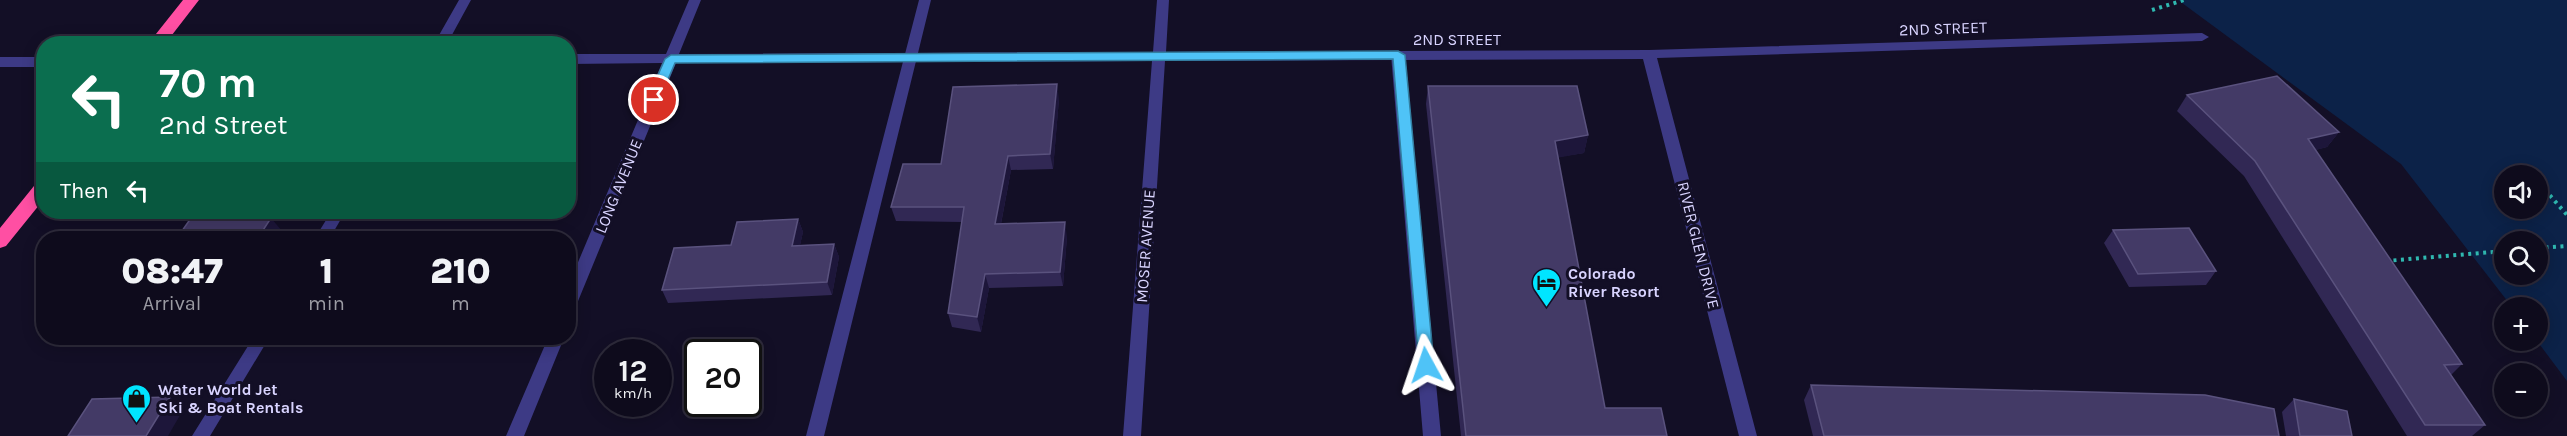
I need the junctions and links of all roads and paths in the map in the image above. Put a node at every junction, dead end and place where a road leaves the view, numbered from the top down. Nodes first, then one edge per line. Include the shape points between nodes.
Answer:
1 (191, 0) edge
2 (465, 0) edge
3 (695, 0) edge
4 (926, 0) edge
5 (1163, 0) edge
6 (2184, 0) edge
7 (2151, 10) dead end
8 (162, 36) edge
9 (445, 36) edge
10 (2202, 37) dead end
11 (1649, 54) junction
12 (1398, 55) junction
13 (1159, 57) junction
14 (911, 58) junction
15 (576, 59) edge
16 (671, 59) junction
17 (0, 62) edge
18 (36, 62) edge
19 (2548, 192) edge
20 (36, 196) edge
21 (2567, 215) edge
22 (0, 241) edge
23 (2567, 246) edge
24 (2548, 247) edge
25 (2494, 252) edge
26 (2386, 261) edge
27 (576, 287) edge
28 (257, 345) edge
29 (553, 345) edge
30 (201, 436) edge
31 (515, 436) edge
32 (815, 436) edge
33 (1132, 436) edge
34 (1432, 436) edge
35 (1748, 436) edge

1 - 8 highway
2 - 9 street
3 - 16 street, LONG AVENUE
4 - 14 street
5 - 13 street, MOSER AVENUE
6 - 7 path
10 - 11 street, 2ND STREET
11 - 12 street, 2ND STREET
11 - 35 street, RIVER GLEN DRIVE
12 - 13 street, 2ND STREET
12 - 34 street
13 - 14 street, 2ND STREET
13 - 33 street, MOSER AVENUE
14 - 16 street, 2ND STREET
14 - 32 street
15 - 16 street, 2ND STREET
16 - 27 street, LONG AVENUE
17 - 18 street
19 - 21 path
20 - 22 highway
23 - 24 path
25 - 26 path
28 - 30 street
29 - 31 street

